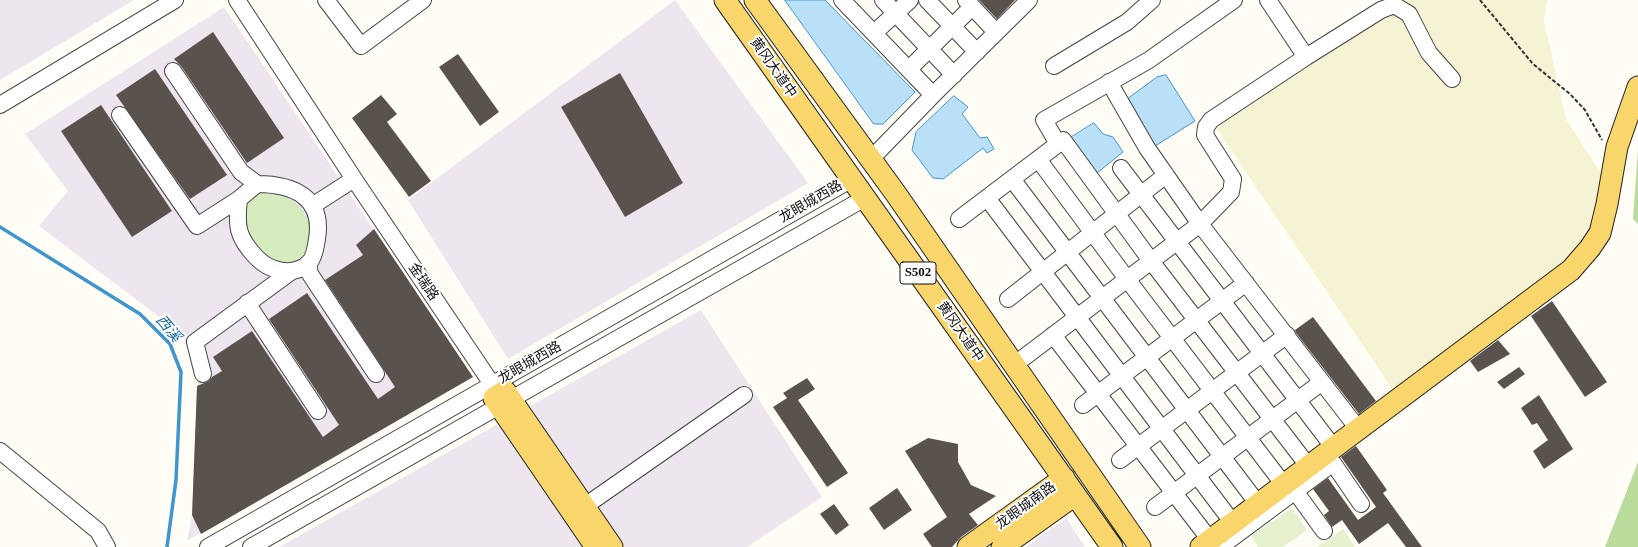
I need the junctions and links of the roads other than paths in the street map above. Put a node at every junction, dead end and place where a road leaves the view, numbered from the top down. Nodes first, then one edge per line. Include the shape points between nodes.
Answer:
1 (175, 0) edge
2 (237, 0) edge
3 (326, 0) edge
4 (423, 0) edge
5 (725, 0) edge
6 (755, 0) edge
7 (883, 0) edge
8 (910, 0) edge
9 (927, 0) edge
10 (1028, 0) edge
11 (1152, 0) edge
12 (1234, 0) edge
13 (1268, 0) edge
14 (848, 2) edge
15 (969, 3) edge
16 (896, 13) junction
17 (952, 26) junction
18 (996, 32) junction
19 (874, 33) junction
20 (929, 48) junction
21 (977, 52) junction
22 (1306, 57) junction
23 (1054, 66) dead end
24 (908, 69) junction
25 (173, 71) dead end
26 (954, 75) junction
27 (1452, 79) dead end
28 (1109, 82) junction
29 (1638, 87) edge
30 (933, 95) junction
31 (0, 105) edge
32 (120, 115) dead end
33 (1058, 144) junction
34 (1038, 159) junction
35 (872, 161) junction
36 (1121, 168) dead end
37 (1166, 175) junction
38 (852, 179) junction
39 (1012, 179) junction
40 (349, 182) junction
41 (257, 184) junction
42 (1141, 195) junction
43 (865, 198) junction
44 (987, 198) junction
45 (239, 199) junction
46 (312, 206) junction
47 (1117, 214) junction
48 (959, 219) dead end
49 (1200, 224) junction
50 (1093, 232) junction
51 (1176, 242) junction
52 (1067, 252) junction
53 (1151, 261) junction
54 (308, 263) junction
55 (292, 271) junction
56 (1042, 272) junction
57 (1127, 279) junction
58 (1246, 283) junction
59 (1102, 298) junction
60 (1008, 299) dead end
61 (1222, 301) junction
62 (247, 303) junction
63 (1077, 317) junction
64 (1196, 320) junction
65 (1053, 335) junction
66 (1287, 335) junction
67 (995, 338) junction
68 (1172, 338) junction
69 (974, 353) junction
70 (1262, 353) junction
71 (1147, 358) junction
72 (1014, 365) junction
73 (1236, 372) junction
74 (203, 374) dead end
75 (376, 374) dead end
76 (1122, 376) junction
77 (1322, 382) junction
78 (1212, 391) junction
79 (1098, 394) junction
80 (499, 395) joint
81 (744, 395) dead end
82 (1298, 400) junction
83 (1083, 405) dead end
84 (1186, 410) junction
85 (318, 411) dead end
86 (1272, 419) junction
87 (1162, 429) junction
88 (1359, 430) junction
89 (1248, 437) junction
90 (1138, 446) junction
91 (1334, 448) junction
92 (0, 451) edge
93 (1222, 457) junction
94 (1120, 460) dead end
95 (1309, 467) junction
96 (1197, 475) junction
97 (1070, 486) junction
98 (1290, 488) junction
99 (1174, 493) junction
100 (1258, 504) junction
101 (1361, 504) dead end
102 (1155, 507) dead end
103 (579, 510) junction
104 (1234, 523) junction
105 (1324, 532) dead end
106 (1210, 545) edge
107 (107, 547) edge
108 (208, 547) edge
109 (251, 547) edge
110 (596, 547) edge
111 (612, 547) edge
112 (968, 547) edge
113 (1002, 547) edge
114 (1112, 547) edge
115 (1140, 547) edge

1 - 31 street
2 - 40 street, 金瑞路
3 - 4 street via 361,46
5 - 38 main road, 黄冈大道中 / S502
6 - 35 main road, 黄冈大道中 / S502
7 - 16 street
8 - 16 street
9 - 17 street
10 - 18 street
11 - 23 street via 1127,22
12 - 28 street via 1149,60
13 - 22 street
14 - 19 street
15 - 17 street
15 - 18 street
16 - 19 street
16 - 20 street
17 - 20 street
17 - 21 street
18 - 21 street
19 - 24 street
20 - 24 street
20 - 26 street
21 - 26 street
22 - 27 street via 1381,10 1394,5 1409,14 1429,53
22 - 49 street via 1211,120 1206,127 1205,135 1233,179 1231,192
24 - 30 street
25 - 41 street via 241,172
26 - 30 street
28 - 33 street via 1044,120
28 - 37 street via 1147,148
29 - 88 main road via 1616,147 1600,233 1590,248 1571,270
30 - 35 street
32 - 45 street via 197,226
33 - 34 street
33 - 47 street via 1063,140
34 - 39 street
34 - 50 street
35 - 38 main road
35 - 67 main road, 黄冈大道中 / S502
36 - 42 street
37 - 42 street
37 - 49 street
38 - 43 main road, 黄冈大道中 / S502
38 - 108 street, 龙眼城西路
39 - 44 street
39 - 52 street
40 - 46 street
40 - 80 street, 金瑞路
41 - 45 street
41 - 46 street via 291,188 305,196
42 - 47 street
42 - 51 street
43 - 69 main road, 黄冈大道中 / S502
43 - 109 street, 龙眼城西路
44 - 48 street
44 - 56 street
45 - 55 street via 237,221 242,238 250,251 262,264 276,270
46 - 54 street via 318,216 318,229 315,249
47 - 50 street
47 - 53 street
49 - 51 street
49 - 58 street
50 - 52 street
50 - 57 street
51 - 53 street
51 - 61 street
52 - 56 street
52 - 59 street
53 - 57 street
53 - 64 street
54 - 55 street
54 - 75 street via 310,274
55 - 62 street
56 - 60 street
56 - 63 street
57 - 59 street
57 - 68 street
58 - 61 street
58 - 66 street
59 - 63 street
59 - 71 street
61 - 64 street
61 - 70 street
62 - 74 street via 195,342
62 - 85 street
63 - 65 street
63 - 76 street
64 - 68 street
64 - 73 street
65 - 72 street
65 - 79 street
66 - 70 street
66 - 77 street
67 - 69 main road
67 - 72 main road, 黄冈大道中 / S502
68 - 71 street
68 - 78 street
69 - 97 main road, 黄冈大道中 / S502
70 - 73 street
70 - 82 street
71 - 76 street
71 - 84 street
72 - 115 main road, 黄冈大道中 / S502
73 - 78 street
73 - 86 street
76 - 79 street
76 - 87 street
77 - 82 street
77 - 88 street
78 - 84 street
78 - 89 street
79 - 83 street
79 - 90 street
80 - 103 main road, 金瑞路 via 505,391
81 - 103 street
82 - 86 street
82 - 91 street
84 - 87 street
84 - 93 street
86 - 89 street
86 - 95 street
87 - 90 street
87 - 96 street
88 - 91 main road
89 - 93 street
89 - 98 street
90 - 94 street
90 - 99 street
91 - 95 main road
92 - 107 street via 98,531
93 - 96 street
93 - 100 street
95 - 98 main road
96 - 99 street
96 - 104 street
97 - 112 main road, 龙眼城南路
97 - 113 main road, 龙眼城南路
97 - 114 main road, 黄冈大道中 / S502
98 - 100 main road
98 - 101 street via 1333,464
98 - 105 street
98 - 106 street
99 - 102 street
99 - 106 street
100 - 104 main road
103 - 110 main road, 金瑞路
103 - 111 main road, 金瑞路
104 - 106 main road

